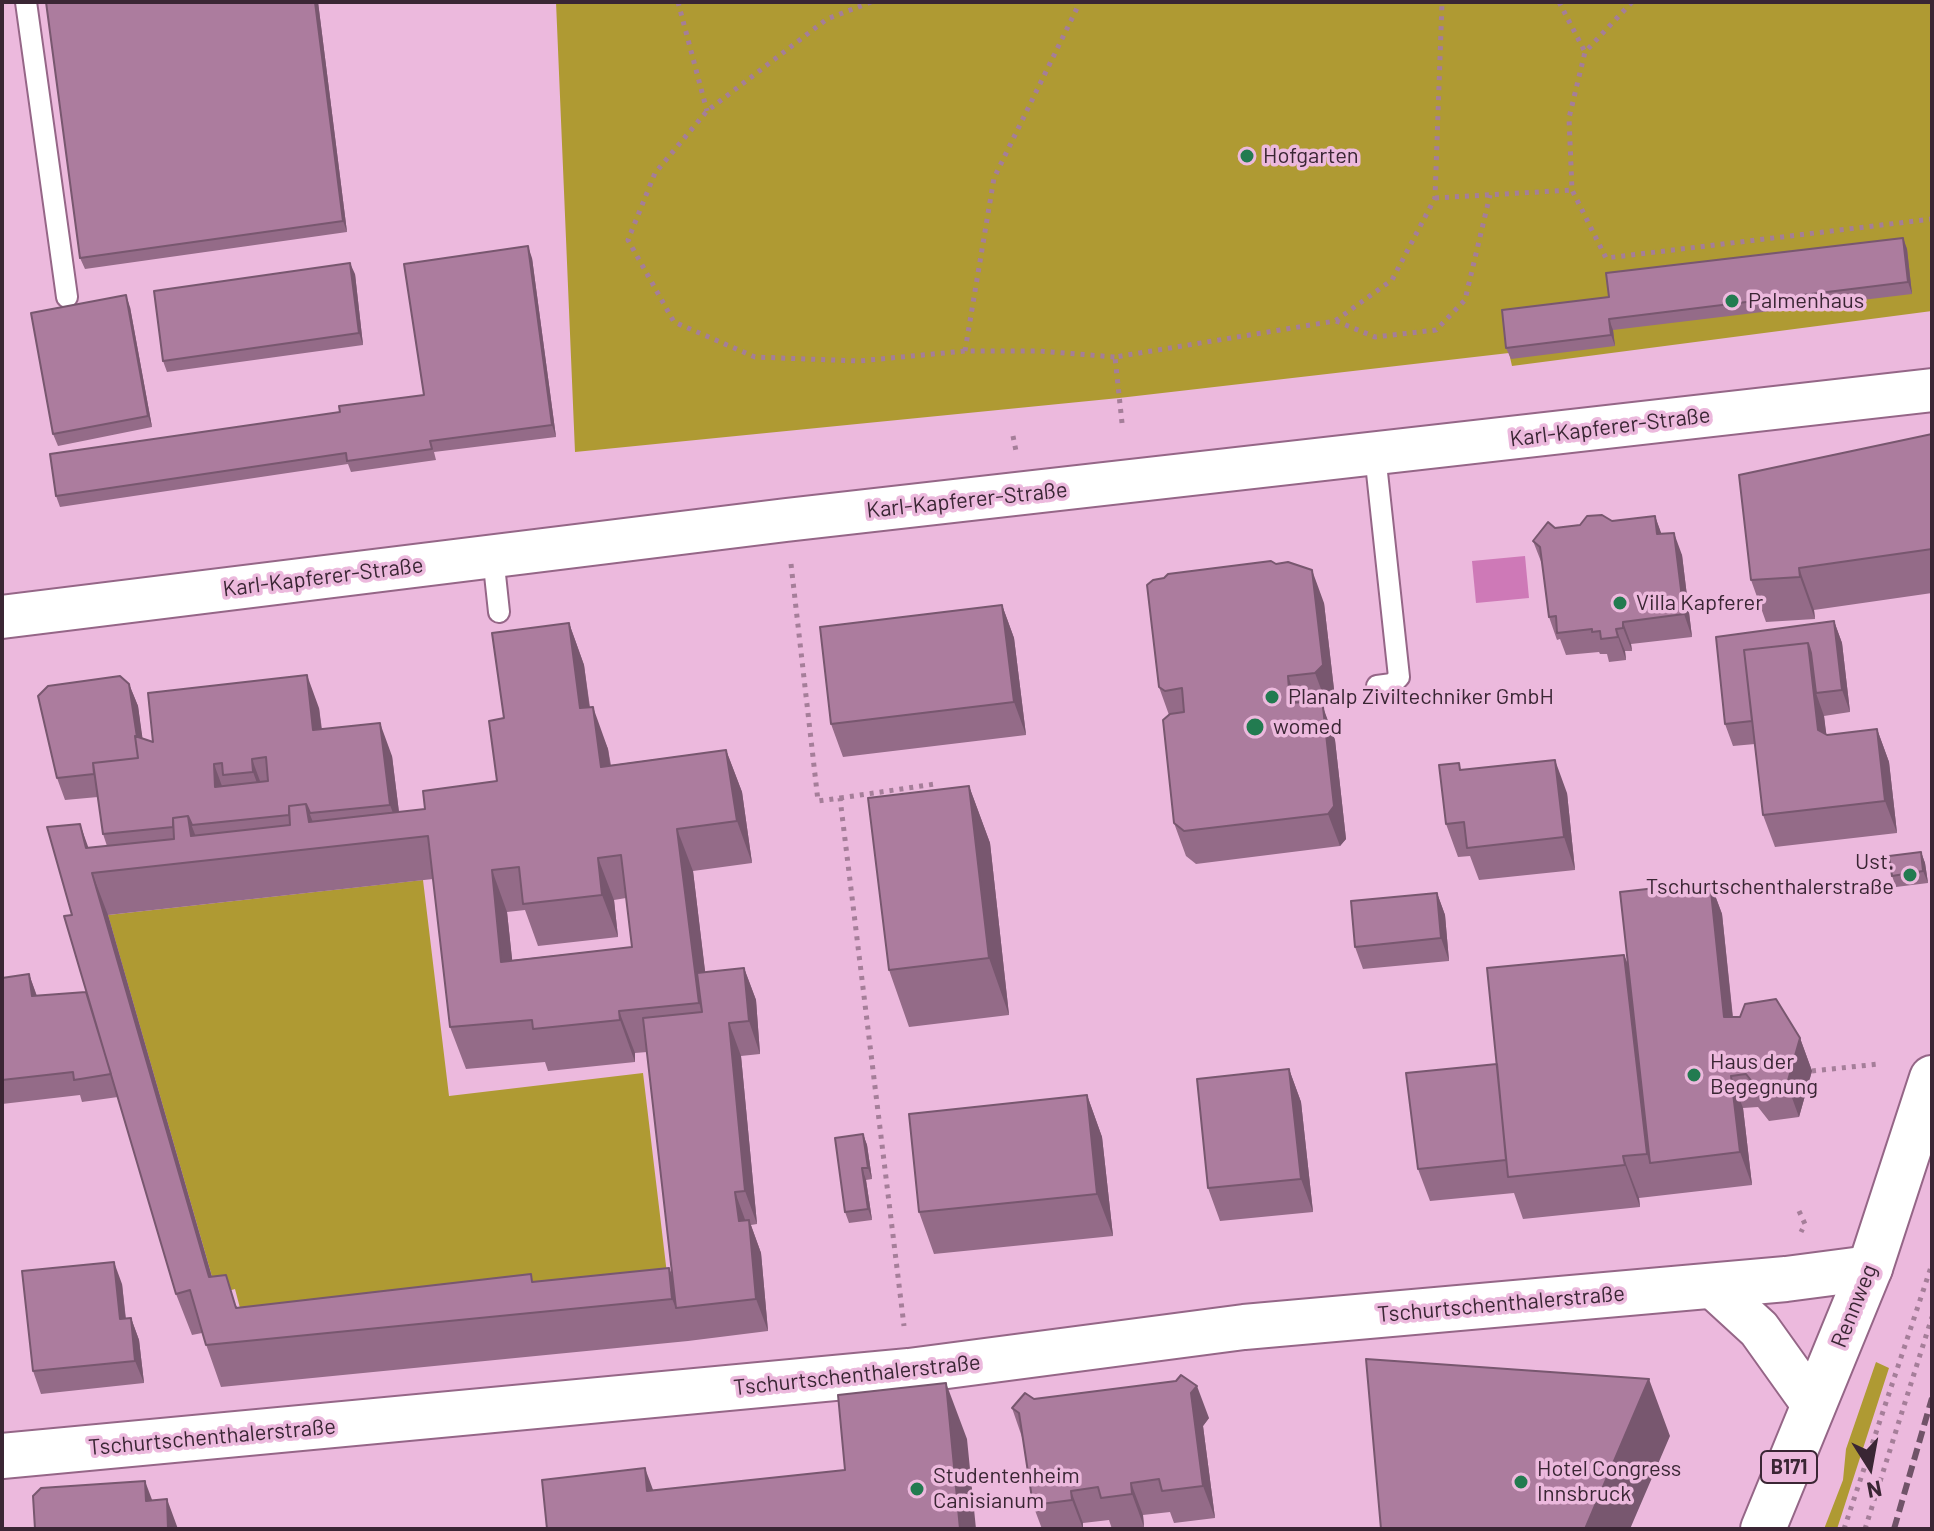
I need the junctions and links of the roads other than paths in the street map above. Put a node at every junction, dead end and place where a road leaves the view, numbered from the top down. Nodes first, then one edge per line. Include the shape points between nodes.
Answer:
1 (26, 2) edge
2 (67, 297) dead end
3 (1932, 390) edge
4 (1375, 454) junction
5 (493, 556) junction
6 (499, 612) dead end
7 (2, 617) edge
8 (1377, 686) dead end
9 (1932, 1078) edge
10 (1870, 1268) junction
11 (1711, 1285) junction
12 (1814, 1406) junction
13 (2, 1456) edge
14 (1763, 1529) edge

1 - 2 lane
3 - 4 street, Karl-Kapferer-Straße
4 - 5 street, Karl-Kapferer-Straße
4 - 8 lane via 1399,677
5 - 6 lane
5 - 7 street, Karl-Kapferer-Straße
9 - 10 street, Rennweg / B171
10 - 11 street, Tschurtschenthalerstraße
10 - 12 street, Rennweg / B171
11 - 12 street via 1759,1329
11 - 13 street, Tschurtschenthalerstraße via 1244,1327 909,1371
12 - 14 street, Rennweg / B171

